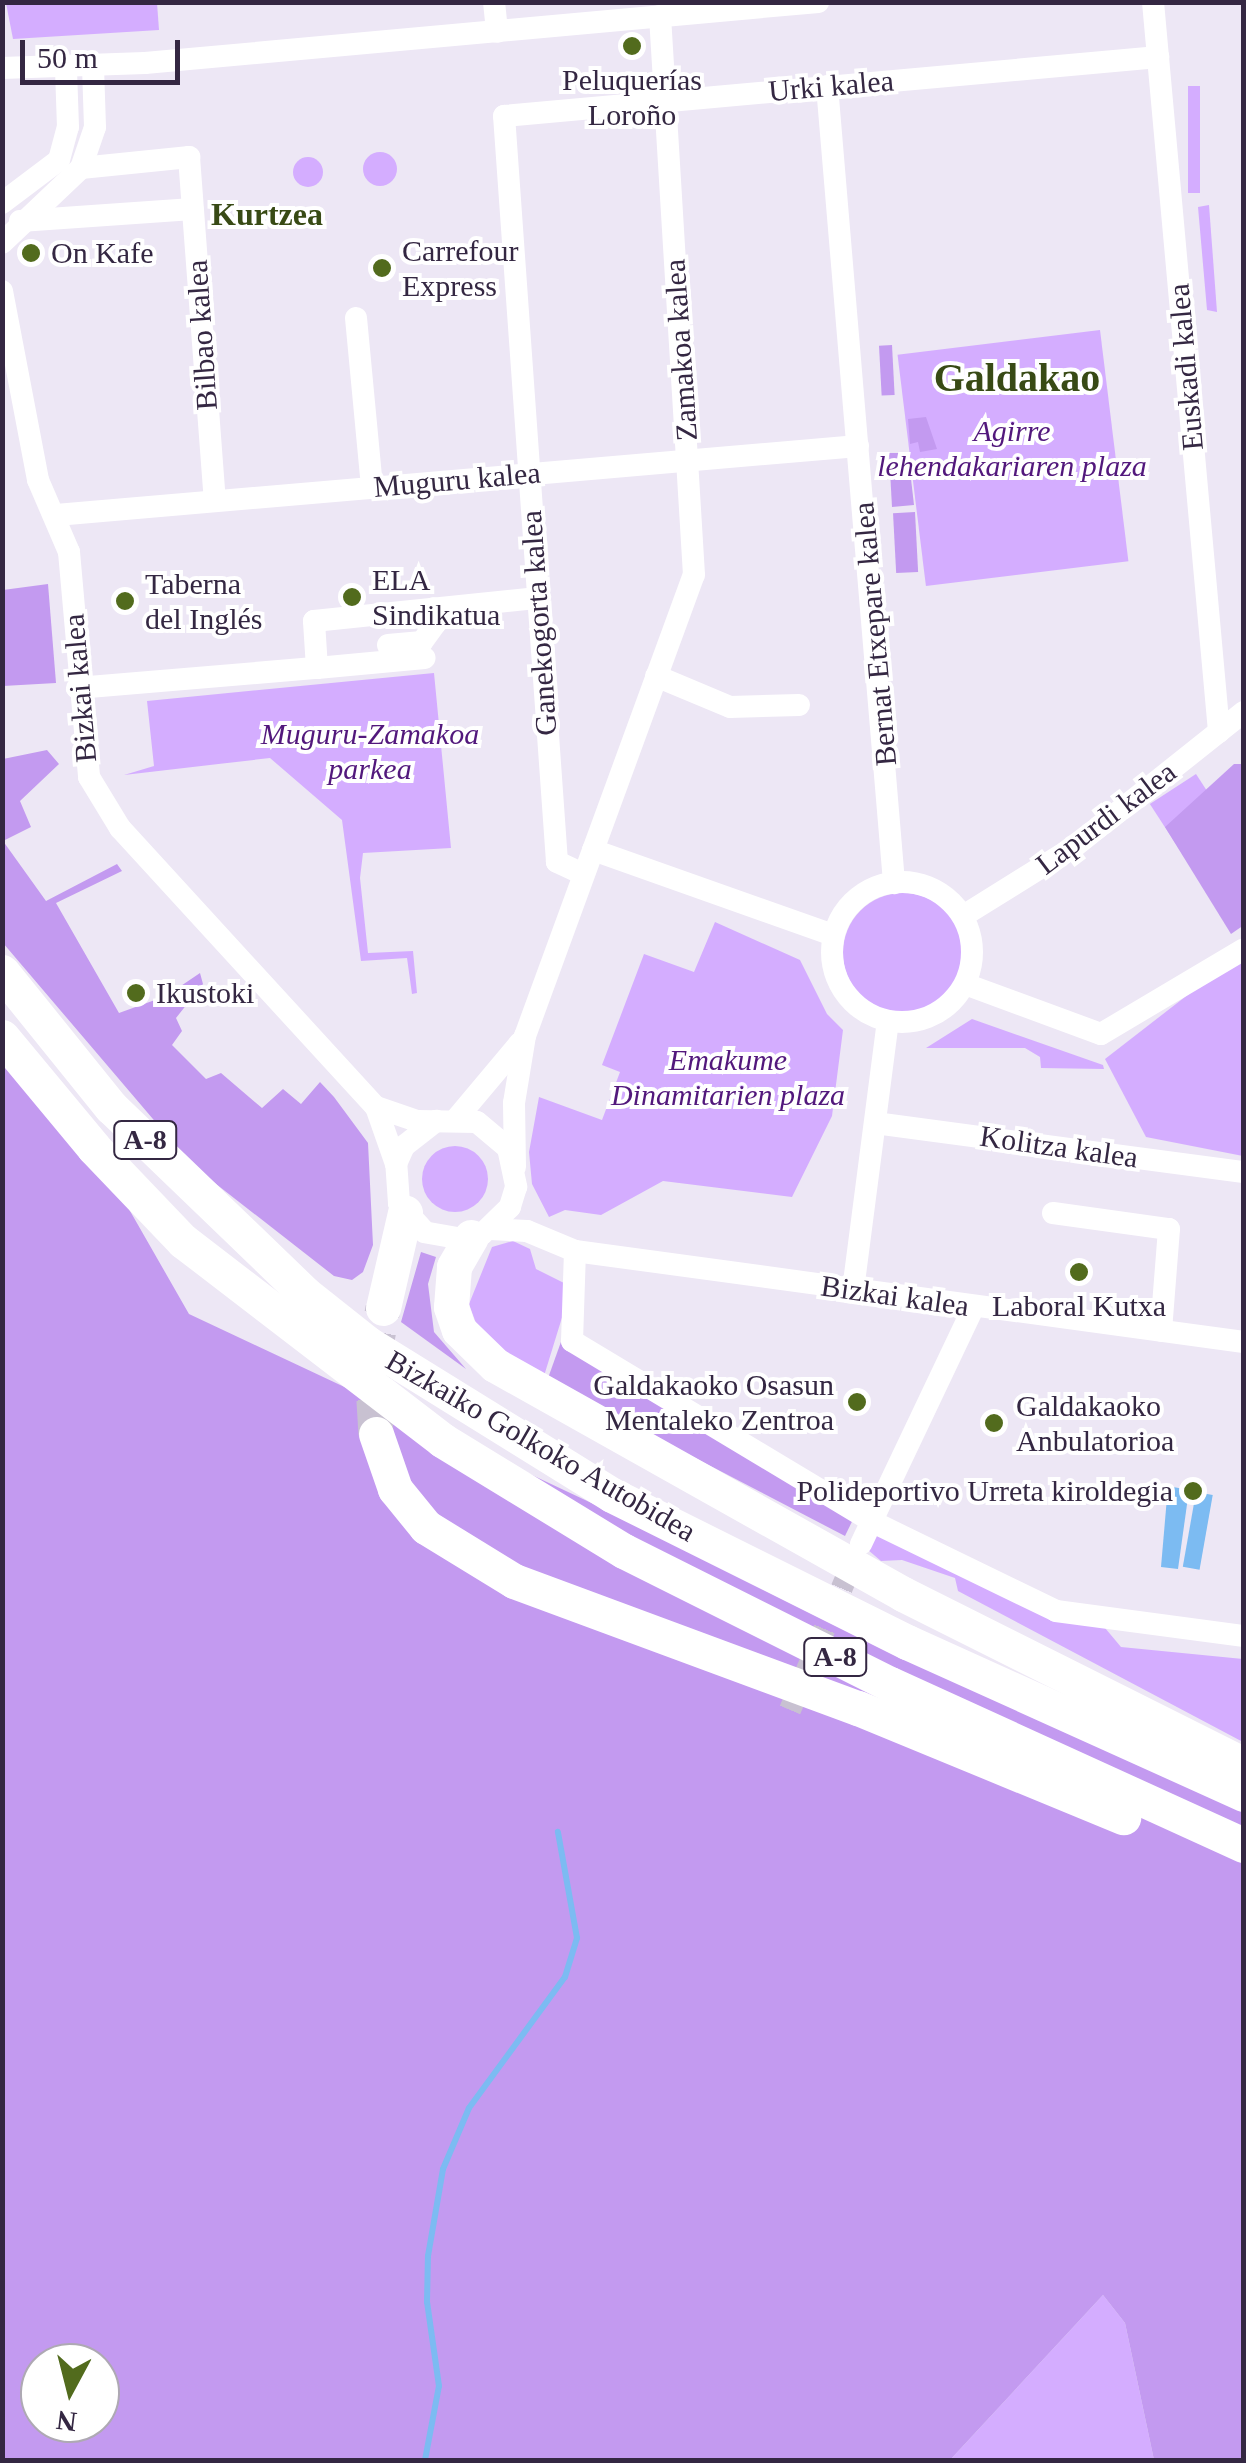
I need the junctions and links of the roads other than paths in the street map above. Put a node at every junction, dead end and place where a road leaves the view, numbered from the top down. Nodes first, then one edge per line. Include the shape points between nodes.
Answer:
1 (494, 2) edge
2 (818, 2) edge
3 (1153, 2) edge
4 (660, 16) junction
5 (496, 32) junction
6 (1158, 57) junction
7 (2, 68) edge
8 (93, 68) junction
9 (66, 69) junction
10 (827, 86) junction
11 (664, 101) junction
12 (504, 116) joint
13 (81, 168) junction
14 (2, 203) edge
15 (194, 209) junction
16 (20, 221) junction
17 (2, 243) edge
18 (2, 291) edge
19 (356, 318) dead end
20 (27, 419) junction
21 (2, 422) edge
22 (858, 446) junction
23 (688, 460) junction
24 (527, 474) junction
25 (372, 486) junction
26 (216, 500) junction
27 (56, 515) junction
28 (538, 598) junction
29 (434, 608) junction
30 (388, 644) dead end
31 (426, 658) dead end
32 (316, 668) junction
33 (656, 676) junction
34 (77, 688) junction
35 (799, 705) dead end
36 (1244, 712) edge
37 (1219, 732) junction
38 (593, 850) junction
39 (583, 874) junction
40 (894, 883) junction
41 (963, 916) junction
42 (834, 935) junction
43 (1244, 949) edge
44 (2, 972) edge
45 (965, 984) junction
46 (888, 1021) junction
47 (525, 1036) junction
48 (2, 1037) edge
49 (376, 1106) junction
50 (446, 1120) junction
51 (875, 1123) junction
52 (396, 1164) junction
53 (515, 1167) junction
54 (1244, 1172) edge
55 (514, 1195) junction
56 (406, 1212) junction
57 (1053, 1213) dead end
58 (480, 1233) junction
59 (549, 1239) junction
60 (574, 1251) junction
61 (852, 1290) junction
62 (974, 1306) junction
63 (383, 1308) tunnel mouth
64 (1161, 1331) junction
65 (1244, 1342) edge
66 (376, 1434) tunnel mouth
67 (873, 1522) junction
68 (860, 1544) tunnel mouth
69 (1244, 1636) edge
70 (1244, 1766) edge
71 (1244, 1794) edge
72 (1244, 1845) edge
73 (1244, 1867) edge

1 - 5 street
2 - 4 street
3 - 6 street, Euskadi kalea
4 - 5 street
4 - 11 street, Zamakoa kalea
5 - 8 street
6 - 10 street, Urki kalea
6 - 37 street, Euskadi kalea
7 - 9 street
8 - 9 street
8 - 13 street via 95,127
9 - 14 street via 68,127 59,160
10 - 11 street, Urki kalea
10 - 22 street, Bernat Etxepare kalea
11 - 12 street, Urki kalea
11 - 23 street, Zamakoa kalea
12 - 24 street, Ganekogorta kalea
13 - 15 street, Bilbao kalea via 189,157
13 - 16 street
15 - 16 street
15 - 26 street, Bilbao kalea
16 - 17 street
18 - 20 street, Bizkai kalea
19 - 25 street
20 - 21 street
20 - 27 street, Bizkai kalea via 38,480
22 - 23 street, Muguru kalea
22 - 40 street, Bernat Etxepare kalea
23 - 24 street, Muguru kalea
23 - 33 street, Zamakoa kalea via 694,575
24 - 25 street, Muguru kalea
24 - 28 street, Ganekogorta kalea
25 - 26 street, Muguru kalea
26 - 27 street, Muguru kalea
27 - 34 street, Bizkai kalea via 70,552
28 - 29 street
28 - 39 street, Ganekogorta kalea via 557,862
29 - 30 street via 436,623 422,642
29 - 32 street via 314,621
31 - 32 street
32 - 34 street
33 - 35 street via 730,707
33 - 38 street, Zamakoa kalea
34 - 49 street, Bizkai kalea via 89,777 106,810
36 - 37 street, Lapurdi kalea
37 - 41 street, Lapurdi kalea via 1074,847
38 - 39 street, Zamakoa kalea
38 - 42 street
39 - 47 street, Zamakoa kalea
40 - 41 street via 928,886
40 - 42 street via 857,897
41 - 45 street via 972,939
42 - 46 street via 835,969 850,999
43 - 45 street via 1101,1034
44 - 71 highway, Bizkaiko Golkoko Autobidea / A-8 via 111,1107 304,1292 443,1391 612,1495 758,1569
45 - 46 street via 933,1015
46 - 51 street
47 - 50 street, Zamakoa kalea via 487,1090
47 - 53 street, Zamakoa kalea via 514,1103
48 - 72 highway, Bizkaiko Golkoko Autobidea / A-8 via 183,1241 442,1440 624,1551 890,1684
49 - 50 street
49 - 52 street, Bizkai kalea
50 - 52 street via 418,1131
50 - 53 street via 494,1132
51 - 54 street, Kolitza kalea
51 - 61 street
52 - 56 street, Bizkai kalea via 395,1184
53 - 55 street
55 - 58 street
55 - 59 street, Bizkai kalea via 524,1216
56 - 58 street, Bizkai kalea via 443,1238
56 - 63 highway
57 - 64 street via 1169,1229
58 - 59 street, Bizkai kalea
58 - 70 highway via 454,1267 450,1307 459,1330 495,1365 903,1594
59 - 60 street, Bizkai kalea
60 - 61 street, Bizkai kalea
60 - 67 street via 572,1341
61 - 62 street, Bizkai kalea
62 - 64 street, Bizkai kalea
62 - 67 street
64 - 65 street, Bizkai kalea
66 - 73 highway via 396,1489 426,1527 514,1581 858,1708
67 - 68 street
67 - 69 street via 1056,1611

